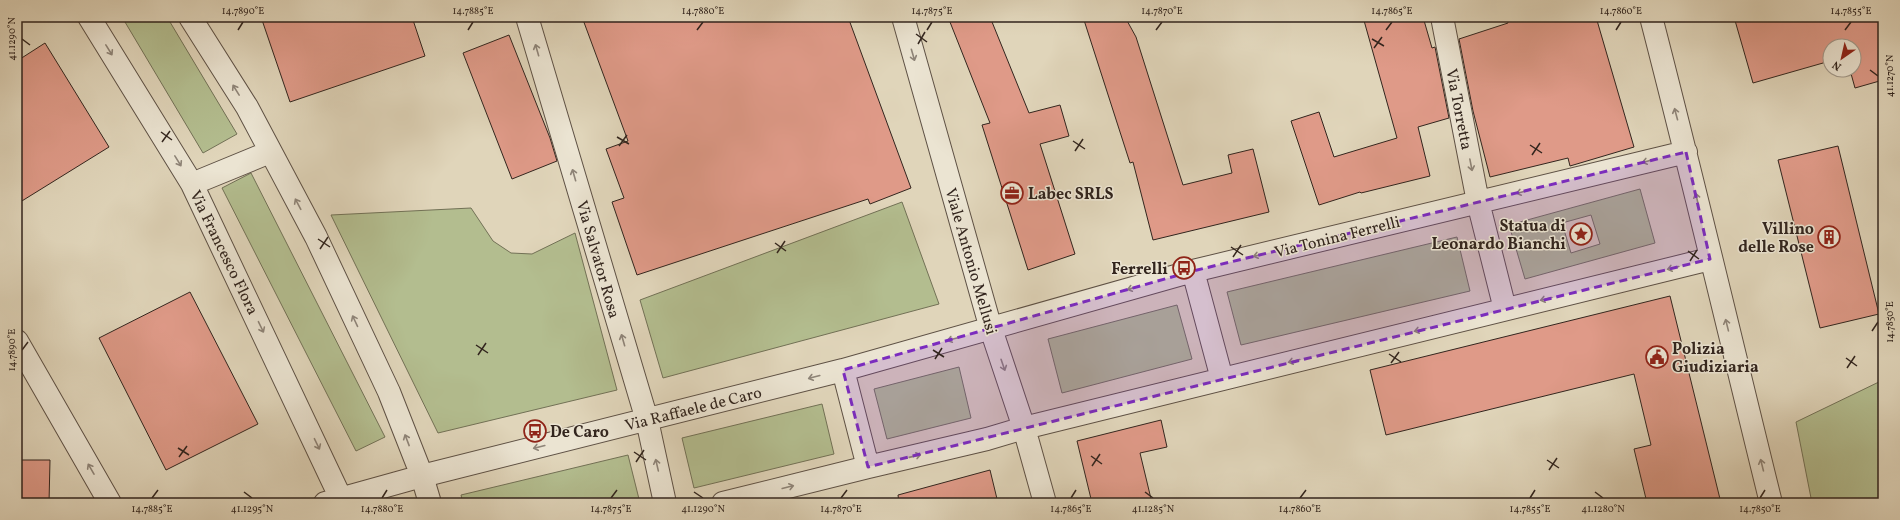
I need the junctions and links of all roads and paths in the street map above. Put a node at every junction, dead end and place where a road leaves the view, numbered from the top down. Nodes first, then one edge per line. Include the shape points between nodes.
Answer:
1 (89, 17) edge
2 (190, 17) edge
3 (527, 17) edge
4 (903, 17) edge
5 (1442, 17) edge
6 (1651, 17) edge
7 (270, 152) junction
8 (1686, 152) junction
9 (192, 184) junction
10 (1478, 202) junction
11 (1710, 259) junction
12 (1193, 271) junction
13 (1505, 309) junction
14 (991, 328) junction
15 (17, 341) edge
16 (843, 370) junction
17 (1222, 379) junction
18 (647, 420) junction
19 (1024, 428) junction
20 (868, 467) junction
21 (422, 476) junction
22 (337, 501) edge
23 (110, 503) edge
24 (430, 503) edge
25 (665, 503) edge
26 (723, 503) edge
27 (1045, 503) edge
28 (1771, 503) edge

1 -> 9 street, Via Francesco Flora
7 -> 2 street via 247,107
18 -> 3 street, Via Salvator Rosa
4 -> 14 street, Viale Antonio Mellusi
5 -> 10 street, Via Torretta
8 -> 6 street
7 - 9 street
21 -> 7 street via 389,392 316,237
8 -> 10 street, Via Tonina Ferrelli
11 -> 8 street
9 -> 22 street, Via Francesco Flora
10 -> 12 street, Via Tonina Ferrelli
10 - 13 street, Via Torretta
11 -> 13 street
28 -> 11 street
12 -> 14 street, Via Tonina Ferrelli
12 - 17 street
13 -> 17 street
14 -> 16 street, Via Raffaele de Caro
14 -> 19 street, Viale Antonio Mellusi
23 -> 15 street
16 -> 18 street, Via Raffaele de Caro
16 - 20 street
17 - 19 street
18 -> 21 street, Via Raffaele de Caro
25 -> 18 street, Via Salvator Rosa
20 -> 19 street
19 - 27 street, Viale Antonio Mellusi
26 -> 20 street
21 - 22 street, Via Raffaele de Caro
21 - 24 street

